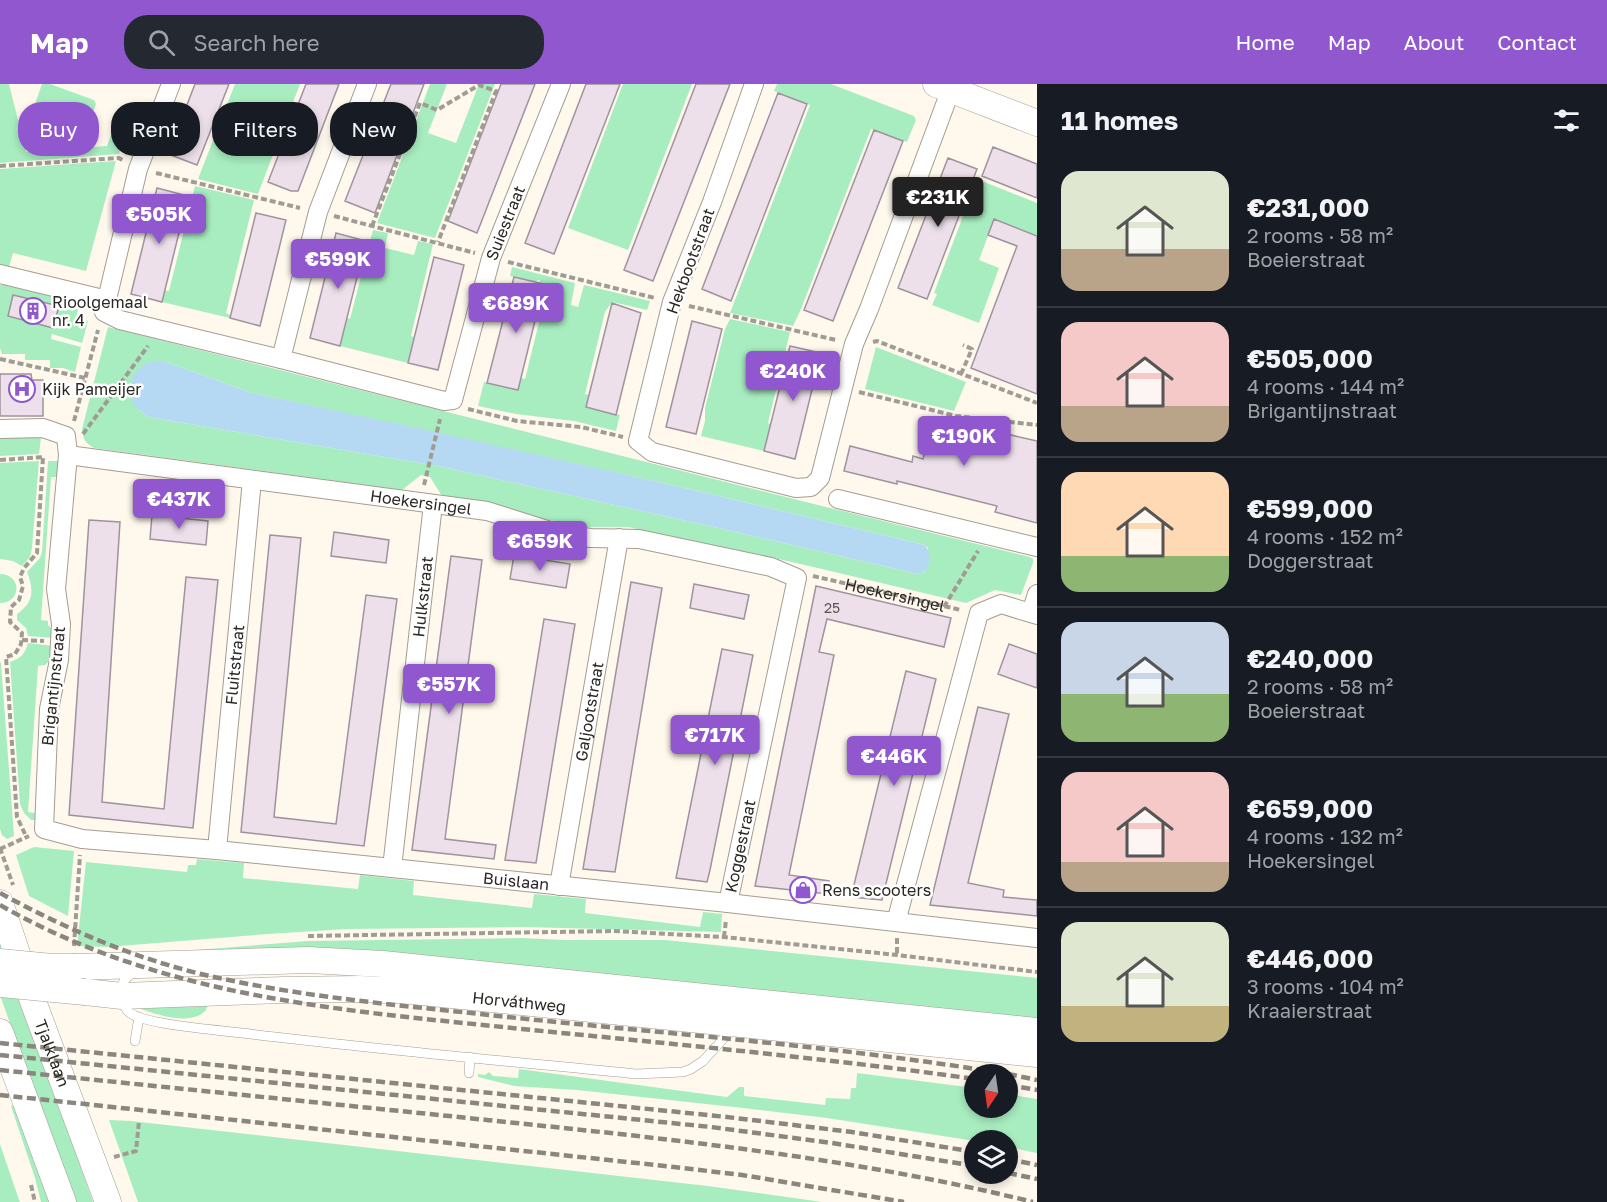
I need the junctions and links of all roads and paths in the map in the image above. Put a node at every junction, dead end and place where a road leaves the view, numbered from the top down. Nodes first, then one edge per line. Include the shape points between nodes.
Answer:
1 (171, 84) edge
2 (367, 84) edge
3 (561, 84) edge
4 (754, 84) edge
5 (944, 87) edge
6 (1037, 123) edge
7 (0, 166) edge
8 (138, 169) junction
9 (372, 226) dead end
10 (438, 243) dead end
11 (0, 274) edge
12 (106, 306) junction
13 (160, 329) junction
14 (854, 344) junction
15 (963, 345) dead end
16 (0, 359) edge
17 (281, 359) junction
18 (961, 374) junction
19 (85, 378) junction
20 (843, 389) junction
21 (453, 400) junction
22 (1037, 403) edge
23 (1037, 425) edge
24 (0, 429) edge
25 (437, 430) dead end
26 (66, 436) junction
27 (638, 441) junction
28 (68, 455) junction
29 (44, 457) junction
30 (0, 460) edge
31 (427, 468) dead end
32 (252, 480) junction
33 (838, 499) dead end
34 (433, 504) junction
35 (989, 536) junction
36 (619, 538) junction
37 (1037, 547) edge
38 (797, 578) junction
39 (1037, 594) edge
40 (944, 607) junction
41 (979, 614) junction
42 (1034, 614) edge
43 (44, 829) junction
44 (26, 837) junction
45 (82, 839) junction
46 (0, 849) edge
47 (217, 850) junction
48 (392, 868) junction
49 (559, 886) junction
50 (0, 903) edge
51 (728, 903) junction
52 (896, 922) junction
53 (298, 936) dead end
54 (1037, 938) edge
55 (78, 955) junction
56 (0, 962) edge
57 (149, 966) junction
58 (1037, 972) edge
59 (0, 984) edge
60 (122, 996) junction
61 (139, 1017) junction
62 (738, 1023) junction
63 (1037, 1031) edge
64 (0, 1032) edge
65 (135, 1041) dead end
66 (1037, 1054) edge
67 (470, 1057) junction
68 (469, 1073) dead end
69 (139, 1121) dead end
70 (112, 1158) dead end
71 (63, 1202) edge
72 (108, 1202) edge

1 - 8 street
2 - 17 street via 318,212
3 - 21 street, Suiestraat via 491,258
4 - 27 street, Hekbootstraat via 672,302
5 - 6 main road
5 - 14 street
7 - 8 path via 119,158
8 - 12 street
9 - 10 path via 420,103 437,110 479,84 496,91
11 - 12 street
12 - 13 street via 120,320
12 - 19 path
13 - 17 street
13 - 28 path
14 - 18 path via 877,341
14 - 20 street
15 - 18 path via 972,349
16 - 19 path
17 - 21 street via 444,401
18 - 22 path
19 - 26 path via 76,417
20 - 23 path via 956,416
20 - 27 street via 820,478 811,487 796,488 652,452
21 - 27 path via 459,406 517,421 581,427
24 - 26 street via 43,428
25 - 31 path
26 - 28 street, Brigantijnstraat
28 - 29 path
28 - 32 street, Hoekersingel
28 - 43 street, Brigantijnstraat via 56,589 61,624 59,660 49,709
29 - 30 path
29 - 44 path via 37,554 24,568 19,600 11,607 10,622 22,633 21,644 15,654 6,657 17,817
32 - 34 street, Hoekersingel
32 - 47 street, Fluitstraat
33 - 35 street
34 - 36 street, Hoekersingel via 487,512 560,534
34 - 48 street, Hulkstraat
35 - 37 street
35 - 40 path
36 - 38 street, Hoekersingel via 771,567
36 - 49 street, Galjootstraat
38 - 40 path, Hoekersingel via 809,576
38 - 51 street, Koggestraat
39 - 42 street
40 - 41 path, Hoekersingel
41 - 42 street via 1001,604
41 - 52 street
43 - 44 path
43 - 45 street, Buislaan
44 - 46 path
45 - 47 street, Buislaan
45 - 55 path
47 - 48 street, Buislaan
48 - 49 street, Buislaan
49 - 51 street, Buislaan
50 - 72 main road, Tjalklaan
51 - 52 street, Buislaan
52 - 54 street, Buislaan
53 - 58 path via 614,931 724,937
55 - 56 main road, Horváthweg, bridge via 52,968
55 - 57 main road, Horváthweg
57 - 60 lane via 127,977
57 - 63 main road, Horváthweg via 308,960 383,964
59 - 60 main road, Horváthweg, bridge
60 - 61 lane via 130,1013
60 - 62 main road, Horváthweg via 282,990 412,991
61 - 65 lane
61 - 67 lane via 183,1026
62 - 66 main road, Horváthweg
62 - 67 lane via 702,1062 683,1072 636,1074
64 - 71 main road
67 - 68 lane
69 - 70 path via 136,1151

